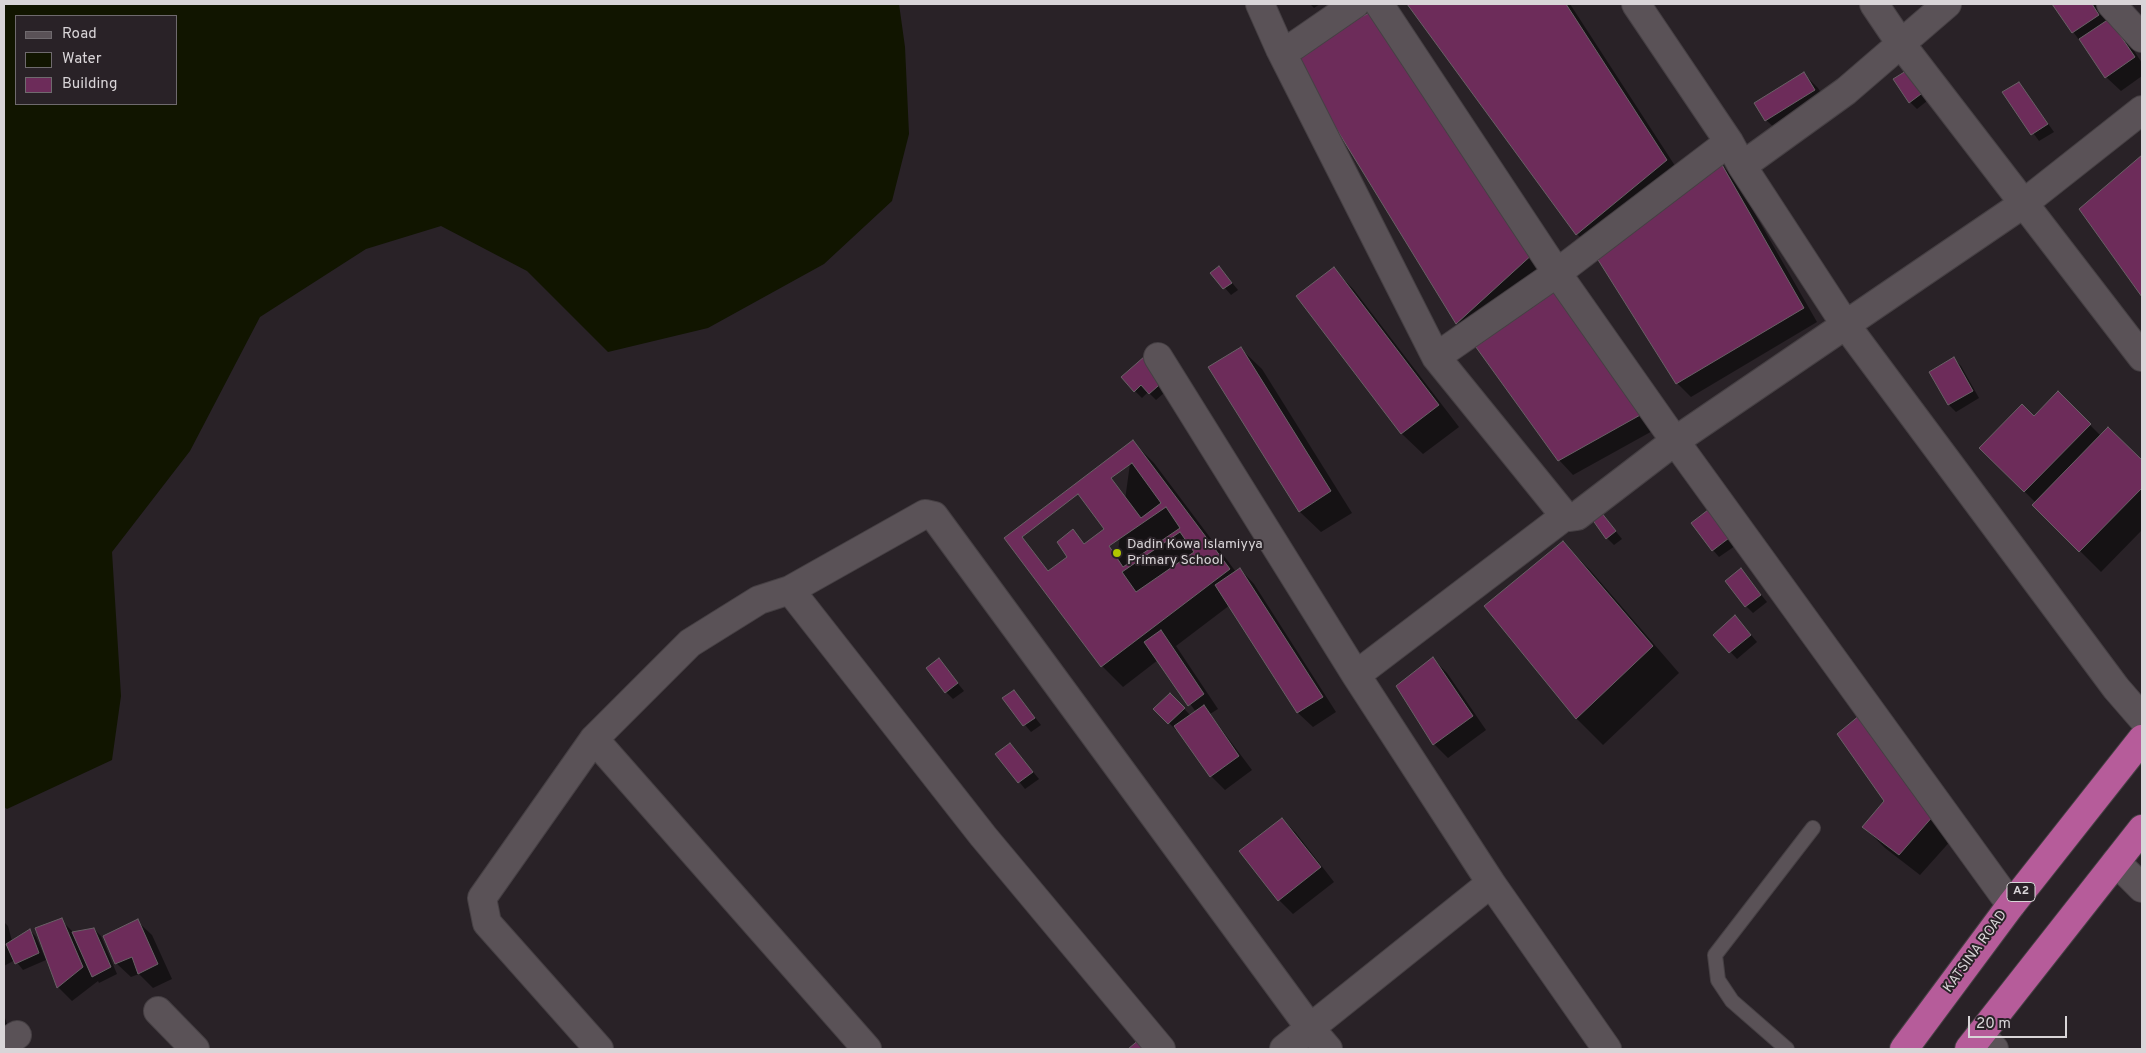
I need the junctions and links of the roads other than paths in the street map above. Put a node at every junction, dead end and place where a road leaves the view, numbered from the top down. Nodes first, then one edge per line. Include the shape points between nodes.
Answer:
1 (1260, 4) edge
2 (1355, 4) edge
3 (1379, 4) edge
4 (1636, 4) edge
5 (1874, 4) edge
6 (1947, 4) edge
7 (2111, 4) edge
8 (2142, 38) edge
9 (1901, 44) junction
10 (1280, 49) junction
11 (2142, 110) edge
12 (1729, 142) junction
13 (1742, 166) junction
14 (2023, 204) junction
15 (1557, 273) junction
16 (1845, 324) junction
17 (1158, 357) dead end
18 (1436, 357) junction
19 (2142, 357) edge
20 (1675, 441) junction
21 (1565, 516) junction
22 (790, 590) junction
23 (1356, 675) junction
24 (2142, 718) edge
25 (2142, 738) edge
26 (594, 739) junction
27 (1812, 828) dead end
28 (2142, 829) edge
29 (2116, 862) junction
30 (1491, 883) junction
31 (2142, 888) edge
32 (2011, 905) junction
33 (158, 1012) dead end
34 (1310, 1028) junction
35 (1981, 1044) edge
36 (194, 1049) edge
37 (599, 1049) edge
38 (867, 1049) edge
39 (1161, 1049) edge
40 (1284, 1049) edge
41 (1328, 1049) edge
42 (1607, 1049) edge
43 (1787, 1049) edge
44 (1904, 1049) edge

1 - 10 street
2 - 10 street via 1294,46
3 - 15 street
4 - 12 street
5 - 9 street
6 - 9 street
7 - 8 street
9 - 13 street via 1846,91
9 - 14 street
10 - 18 street
11 - 14 street
12 - 13 street
12 - 15 street
13 - 16 street
14 - 16 street
14 - 19 street
15 - 18 street
15 - 20 street
16 - 20 street
16 - 24 street via 2116,688
17 - 23 street
18 - 21 street
20 - 21 street via 1577,516
20 - 32 street
21 - 23 street
22 - 26 street via 759,600 690,643
22 - 34 street via 925,514 934,516
22 - 39 street via 983,836
23 - 30 street
25 - 32 highway, KATSINA ROAD / A2
26 - 37 street via 482,898 487,923
26 - 38 street
27 - 43 lane via 1715,955 1718,980 1732,1001
28 - 29 highway
29 - 31 street
29 - 35 highway
30 - 34 street
30 - 42 street
32 - 44 highway, KATSINA ROAD / A2
33 - 36 street
34 - 40 street
34 - 41 street

